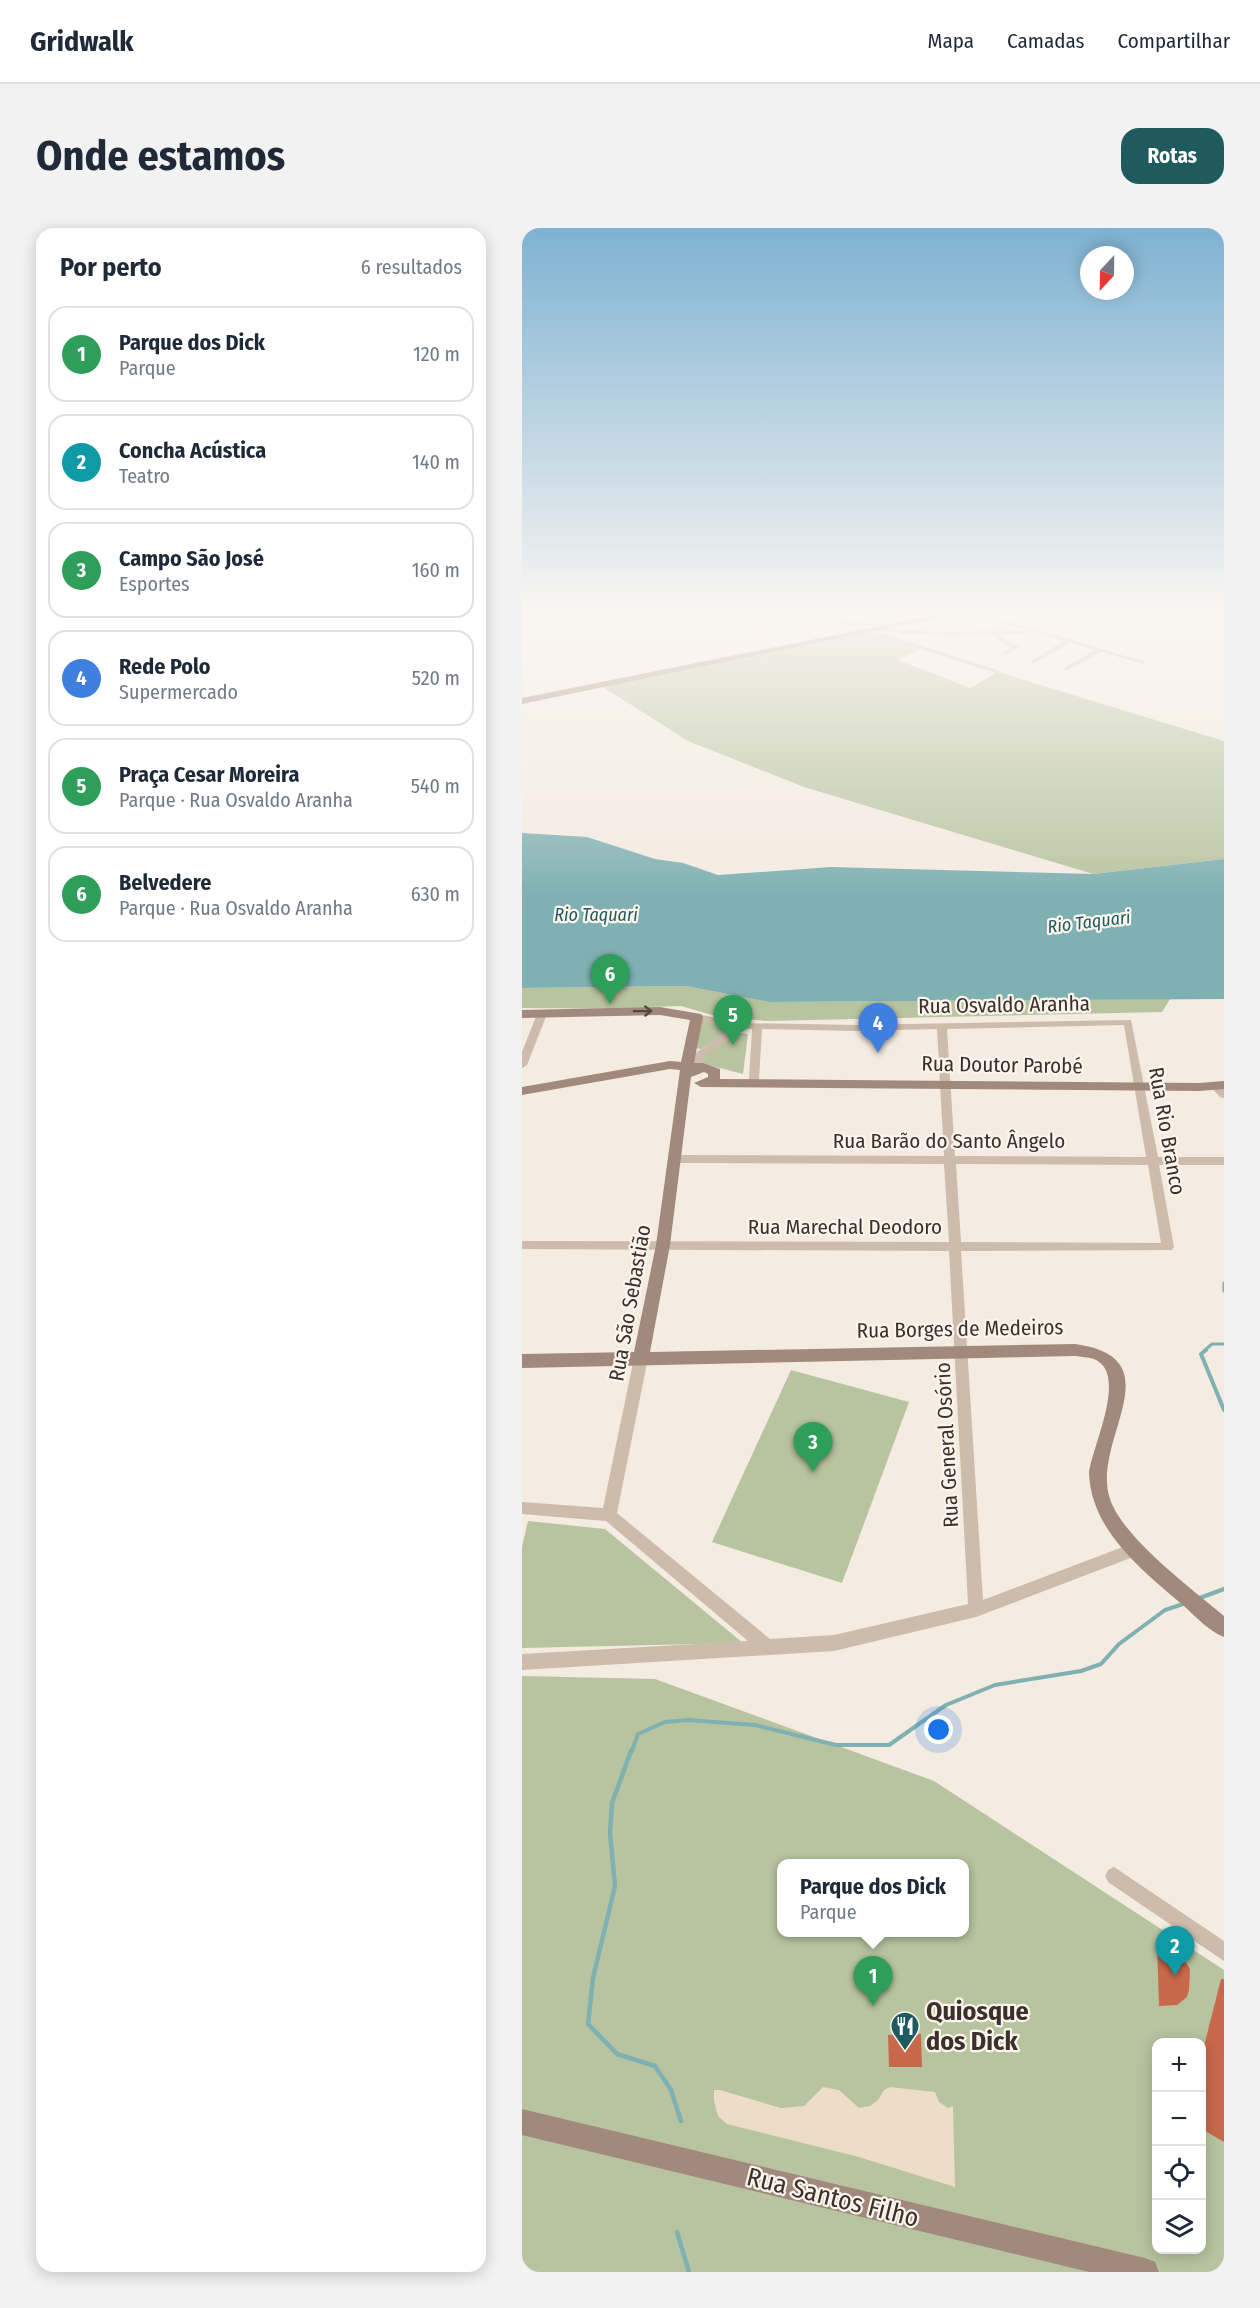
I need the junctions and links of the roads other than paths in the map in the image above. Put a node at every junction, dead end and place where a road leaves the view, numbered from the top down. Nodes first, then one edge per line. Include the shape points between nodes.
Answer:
1 (522, 1014) edge
2 (542, 1014) junction
3 (697, 1017) junction
4 (1128, 1022) joint
5 (741, 1026) junction
6 (757, 1026) junction
7 (942, 1026) junction
8 (522, 1065) edge
9 (698, 1073) junction
10 (754, 1079) junction
11 (779, 1083) junction
12 (944, 1083) junction
13 (1138, 1087) junction
14 (1221, 1089) edge
15 (522, 1091) edge
16 (675, 1160) junction
17 (949, 1160) junction
18 (1153, 1161) junction
19 (1224, 1161) edge
20 (522, 1245) edge
21 (663, 1245) junction
22 (1168, 1246) joint
23 (955, 1247) junction
24 (961, 1351) junction
25 (641, 1359) junction
26 (522, 1361) edge
27 (522, 1509) edge
28 (609, 1515) junction
29 (1136, 1549) junction
30 (976, 1610) junction
31 (1224, 1628) edge
32 (769, 1647) junction
33 (522, 1662) edge
34 (1114, 1876) dead end
35 (1224, 1952) edge
36 (522, 2122) edge
37 (1145, 2272) edge

1 - 2 main road, Rua Osvaldo Aranha
2 -> 3 main road, Rua Osvaldo Aranha via 660,1011
2 - 8 street
3 - 5 street, Rua Osvaldo Aranha
3 - 9 main road
4 - 7 street, Rua Osvaldo Aranha
4 - 13 street, Rua Rio Branco
5 - 6 street, Rua Osvaldo Aranha
5 - 9 street via 701,1054 697,1060
6 - 7 street, Rua Osvaldo Aranha
6 - 10 street
7 - 12 street, Rua General Osório
9 - 10 main road, Rua Doutor Parobé
9 - 11 main road, Rua Doutor Parobé
9 - 15 main road via 657,1068
9 - 16 main road, Rua São Sebastião via 683,1098
10 - 11 main road, Rua Doutor Parobé
11 - 12 main road, Rua Doutor Parobé
12 - 13 main road, Rua Doutor Parobé
12 - 17 street, Rua General Osório
13 - 14 main road, Rua Doutor Parobé
13 - 18 street, Rua Rio Branco
16 - 17 street, Rua Barão do Santo Ângelo
16 - 21 main road, Rua São Sebastião
17 - 18 street, Rua Barão do Santo Ângelo
17 - 23 street, Rua General Osório
18 - 19 street, Rua Barão do Santo Ângelo
18 - 22 street, Rua Rio Branco
20 - 21 street, Rua Marechal Deodoro
21 - 23 street, Rua Marechal Deodoro
21 - 25 main road, Rua São Sebastião
22 - 23 street, Rua Marechal Deodoro
23 - 24 street, Rua General Osório
24 - 25 main road, Rua Borges de Medeiros
24 - 29 main road, Rua Borges de Medeiros via 1075,1350 1099,1354 1117,1371 1119,1386 1097,1467 1097,1486 1110,1517
24 - 30 street, Rua General Osório
25 - 26 main road, Rua Borges de Medeiros
25 - 28 street, Rua São Sebastião
27 - 28 street
28 - 32 street
29 - 30 street
29 - 31 main road, Rua Borges de Medeiros
30 - 32 street via 834,1643
32 - 33 street
34 - 35 street
36 - 37 main road, Rua Santos Filho

